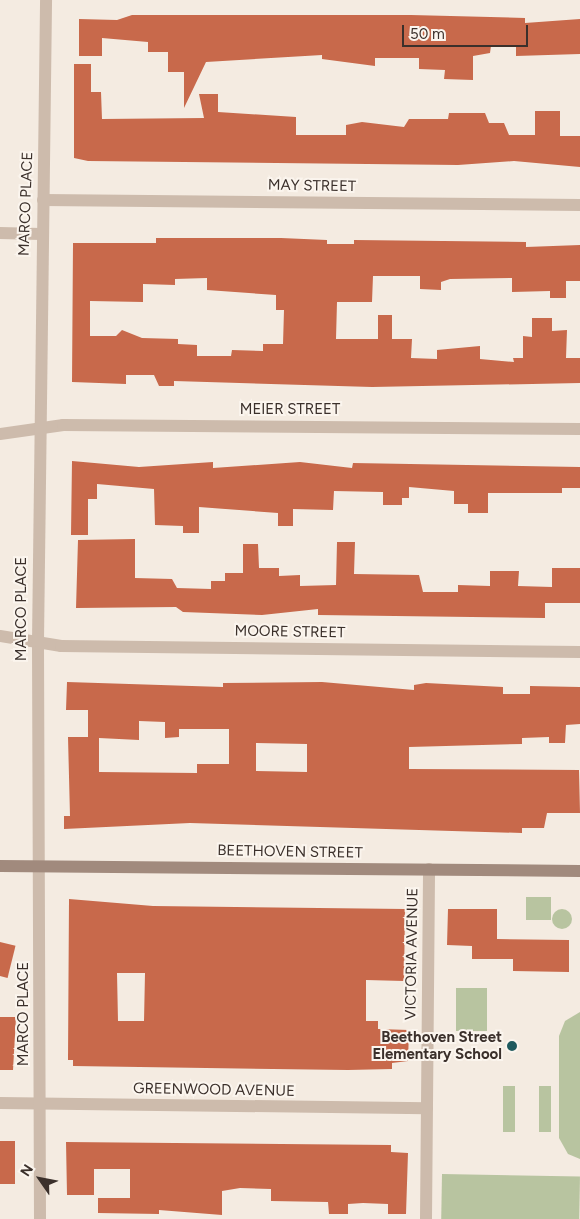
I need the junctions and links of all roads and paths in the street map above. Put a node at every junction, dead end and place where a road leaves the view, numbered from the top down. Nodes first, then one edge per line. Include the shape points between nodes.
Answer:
1 (46, 0) edge
2 (43, 200) junction
3 (580, 205) edge
4 (0, 233) edge
5 (41, 234) junction
6 (40, 429) junction
7 (580, 429) edge
8 (0, 434) edge
9 (0, 636) edge
10 (38, 641) junction
11 (580, 652) edge
12 (0, 866) edge
13 (39, 867) junction
14 (429, 869) junction
15 (580, 871) edge
16 (0, 1104) edge
17 (40, 1104) junction
18 (427, 1108) junction
19 (40, 1219) edge
20 (426, 1219) edge

1 - 2 street, MARCO PLACE
2 - 3 street, MAY STREET
2 - 5 street, MARCO PLACE
4 - 5 street
5 - 6 street, MARCO PLACE
6 - 7 street, MEIER STREET via 63,424
6 - 8 street, MEIER STREET
6 - 10 street, MARCO PLACE
9 - 10 street, MOORE STREET
10 - 11 street, MOORE STREET via 61,646
10 - 13 street, MARCO PLACE
12 - 13 street, BEETHOVEN STREET
13 - 14 street, BEETHOVEN STREET
13 - 17 street, MARCO PLACE
14 - 15 street, BEETHOVEN STREET
14 - 18 street, VICTORIA AVENUE
16 - 17 street, GREENWOOD AVENUE
17 - 18 street, GREENWOOD AVENUE
17 - 19 street, MARCO PLACE
18 - 20 street, VICTORIA AVENUE

